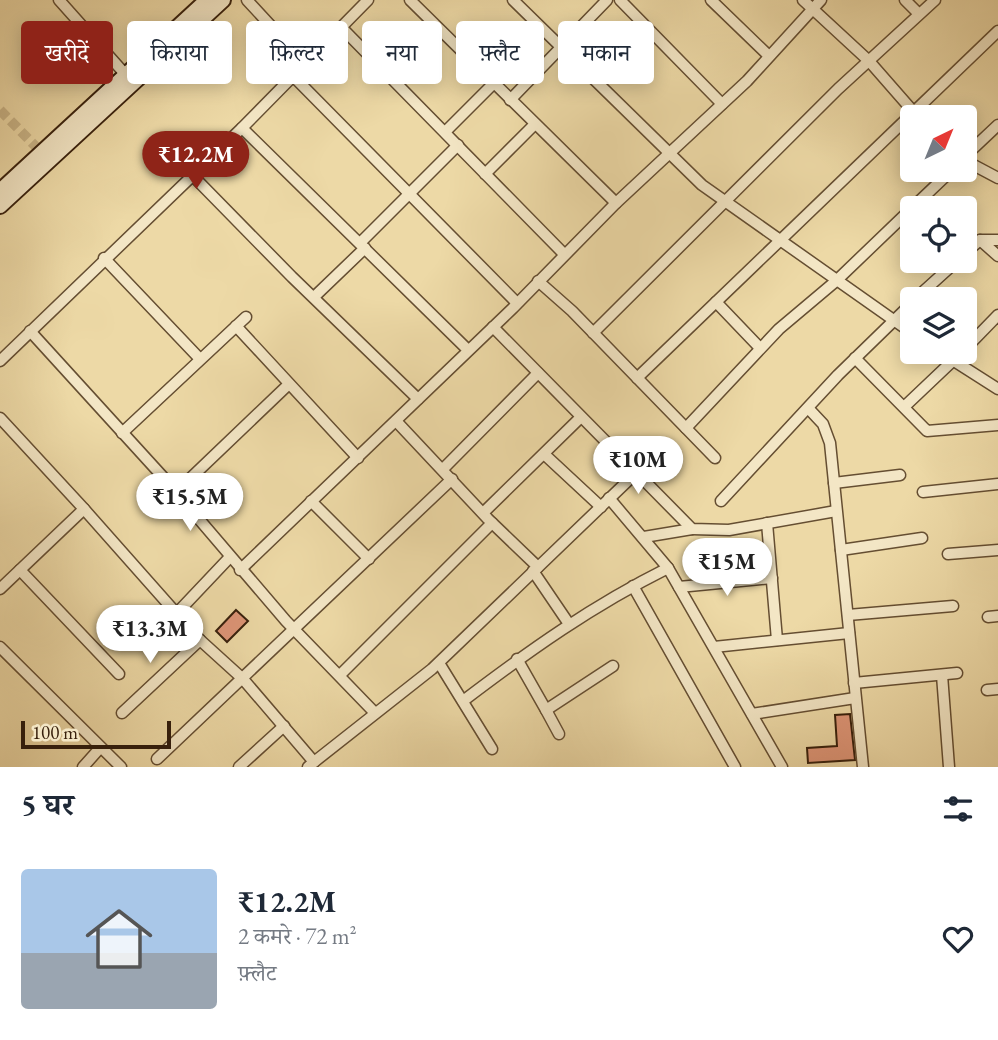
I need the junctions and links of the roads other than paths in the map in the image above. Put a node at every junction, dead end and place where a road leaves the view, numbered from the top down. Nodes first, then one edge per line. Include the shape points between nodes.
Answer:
1 (60, 0) edge
2 (207, 0) edge
3 (223, 0) edge
4 (247, 0) edge
5 (368, 0) edge
6 (410, 0) edge
7 (513, 0) edge
8 (607, 0) edge
9 (620, 0) edge
10 (711, 0) edge
11 (803, 0) edge
12 (821, 0) edge
13 (905, 0) edge
14 (935, 0) edge
15 (813, 9) junction
16 (919, 15) junction
17 (186, 21) edge
18 (198, 21) edge
19 (266, 21) edge
20 (347, 21) edge
21 (586, 21) edge
22 (998, 31) edge
23 (348, 34) edge
24 (558, 45) edge
25 (456, 47) edge
26 (558, 49) edge
27 (769, 56) junction
28 (869, 61) junction
29 (127, 76) edge
30 (127, 80) edge
31 (127, 80) edge
32 (285, 84) edge
33 (301, 84) edge
34 (493, 84) joint
35 (598, 84) edge
36 (510, 100) junction
37 (722, 104) junction
38 (907, 105) edge
39 (926, 105) edge
40 (535, 124) junction
41 (998, 125) edge
42 (242, 128) junction
43 (900, 130) edge
44 (445, 132) junction
45 (458, 145) junction
46 (977, 146) edge
47 (669, 154) junction
48 (977, 166) edge
49 (192, 174) junction
50 (485, 174) junction
51 (998, 178) edge
52 (939, 182) edge
53 (0, 191) edge
54 (409, 194) junction
55 (924, 196) edge
56 (724, 201) junction
57 (615, 203) junction
58 (0, 206) edge
59 (900, 220) edge
60 (980, 240) junction
61 (998, 240) edge
62 (780, 241) junction
63 (977, 243) edge
64 (362, 246) junction
65 (564, 254) junction
66 (998, 256) edge
67 (104, 258) junction
68 (944, 273) edge
69 (538, 281) junction
70 (836, 281) junction
71 (929, 287) edge
72 (314, 297) junction
73 (716, 302) junction
74 (517, 303) junction
75 (900, 314) edge
76 (998, 315) edge
77 (246, 317) dead end
78 (893, 320) junction
79 (900, 325) edge
80 (236, 326) junction
81 (493, 327) junction
82 (30, 331) junction
83 (593, 333) junction
84 (977, 337) edge
85 (760, 348) junction
86 (468, 350) junction
87 (855, 358) junction
88 (1, 359) edge
89 (200, 359) junction
90 (950, 364) edge
91 (960, 364) edge
92 (538, 373) junction
93 (637, 378) junction
94 (289, 384) junction
95 (998, 389) edge
96 (418, 399) junction
97 (904, 407) junction
98 (808, 408) junction
99 (581, 417) junction
100 (0, 418) edge
101 (396, 421) junction
102 (998, 425) edge
103 (686, 428) junction
104 (122, 433) junction
105 (544, 454) junction
106 (358, 458) junction
107 (715, 458) dead end
108 (443, 469) junction
109 (636, 472) junction
110 (900, 475) dead end
111 (452, 479) junction
112 (834, 483) junction
113 (998, 484) edge
114 (176, 492) junction
115 (923, 492) dead end
116 (610, 498) junction
117 (311, 501) junction
118 (722, 501) dead end
119 (601, 507) junction
120 (84, 509) junction
121 (836, 511) junction
122 (483, 513) junction
123 (492, 523) junction
124 (767, 523) junction
125 (692, 529) junction
126 (644, 537) junction
127 (922, 538) dead end
128 (841, 550) junction
129 (998, 550) edge
130 (948, 554) dead end
131 (230, 557) junction
132 (369, 559) junction
133 (668, 568) junction
134 (536, 569) junction
135 (20, 570) junction
136 (240, 570) junction
137 (772, 578) junction
138 (633, 586) junction
139 (679, 587) junction
140 (0, 589) edge
141 (953, 606) dead end
142 (177, 613) junction
143 (848, 615) junction
144 (569, 624) junction
145 (293, 628) junction
146 (849, 633) junction
147 (200, 640) junction
148 (777, 640) junction
149 (0, 647) edge
150 (714, 647) junction
151 (517, 659) junction
152 (439, 663) junction
153 (613, 666) dead end
154 (957, 673) dead end
155 (119, 674) dead end
156 (340, 675) junction
157 (942, 675) junction
158 (243, 679) junction
159 (854, 683) junction
160 (855, 698) junction
161 (463, 701) junction
162 (546, 710) junction
163 (121, 713) dead end
164 (375, 713) junction
165 (752, 715) junction
166 (284, 726) junction
167 (559, 734) dead end
168 (100, 748) junction
169 (492, 749) dead end
170 (157, 759) dead end
171 (311, 764) edge
172 (83, 767) edge
173 (121, 767) edge
174 (239, 767) edge
175 (735, 767) edge
176 (782, 767) edge
177 (859, 767) edge
178 (949, 767) edge

1 - 29 street
2 - 17 street
3 - 18 street
4 - 19 street
5 - 20 street
6 - 25 street
7 - 24 street
8 - 21 street
9 - 37 street
10 - 27 street
11 - 15 street
12 - 15 street
13 - 16 street
14 - 16 street
15 - 27 street
15 - 28 street
16 - 28 street
22 - 39 street
23 - 44 street
26 - 36 street
27 - 37 street
28 - 38 street
28 - 56 street
30 - 53 street
31 - 58 street
32 - 42 street
33 - 54 street
34 - 36 street
34 - 44 street
35 - 47 street
36 - 40 street
37 - 47 street
40 - 50 street
40 - 57 street
41 - 46 street
42 - 49 street
42 - 64 street
43 - 62 street
44 - 45 street
45 - 50 street
45 - 54 street
47 - 56 street
47 - 57 street
48 - 51 street
49 - 67 street
49 - 72 street
50 - 65 street
52 - 55 street
54 - 64 street
54 - 74 street
56 - 62 street
56 - 83 street
57 - 65 street
59 - 70 street
60 - 61 street
60 - 63 street
60 - 66 street
62 - 70 street
62 - 73 street
64 - 72 street
64 - 86 street
65 - 69 street
67 - 82 street
67 - 89 street
68 - 71 street
69 - 74 street
69 - 83 street
70 - 78 street
70 - 85 street
72 - 96 street
73 - 85 street
73 - 93 street
74 - 81 street
75 - 78 street
76 - 84 street
77 - 80 street
78 - 79 street
78 - 87 street
80 - 89 street
80 - 94 street
81 - 86 street
81 - 92 street
82 - 88 street
82 - 104 street
83 - 93 street
85 - 103 street
86 - 96 street
87 - 97 street
87 - 98 street
89 - 104 street
90 - 97 street
91 - 95 street
92 - 99 street
92 - 108 street
93 - 103 street
94 - 106 street
94 - 114 street
96 - 101 street
97 - 102 street via 927,431
98 - 112 street via 827,433
98 - 118 street
99 - 105 street
99 - 109 street
100 - 120 street
101 - 106 street
101 - 108 street
103 - 107 street
104 - 114 street
105 - 119 street
105 - 122 street
106 - 117 street
108 - 111 street
109 - 116 street
109 - 125 street
110 - 112 street
111 - 122 street
111 - 132 street
112 - 121 street
113 - 115 street
114 - 131 street
116 - 119 street
116 - 126 street
117 - 132 street
117 - 136 street
119 - 134 street
120 - 135 street
120 - 142 street
121 - 124 street
121 - 128 street
122 - 123 street
123 - 134 street
123 - 156 street
124 - 125 street via 729,530
124 - 137 street
125 - 126 street
126 - 133 street
127 - 128 street
128 - 143 street
129 - 130 street
131 - 136 street
131 - 142 street
132 - 145 street
133 - 138 street
133 - 139 street
134 - 144 street
134 - 152 street
135 - 140 street
135 - 155 street
136 - 145 street
137 - 139 street
137 - 148 street
138 - 144 street
138 - 175 street
139 - 150 street
141 - 143 street
142 - 147 street
143 - 146 street
144 - 151 street
145 - 156 street
145 - 158 street
146 - 148 street
146 - 159 street
147 - 158 street
147 - 163 street
148 - 150 street
149 - 168 street
150 - 165 street
151 - 161 street
151 - 162 street
152 - 161 street
152 - 164 street
153 - 162 street
154 - 157 street
156 - 164 street
157 - 159 street
157 - 178 street
158 - 166 street
158 - 170 street
159 - 160 street
160 - 165 street
160 - 177 street
161 - 169 street
162 - 167 street
164 - 171 street
165 - 176 street
166 - 171 street
166 - 174 street
168 - 172 street
168 - 173 street

